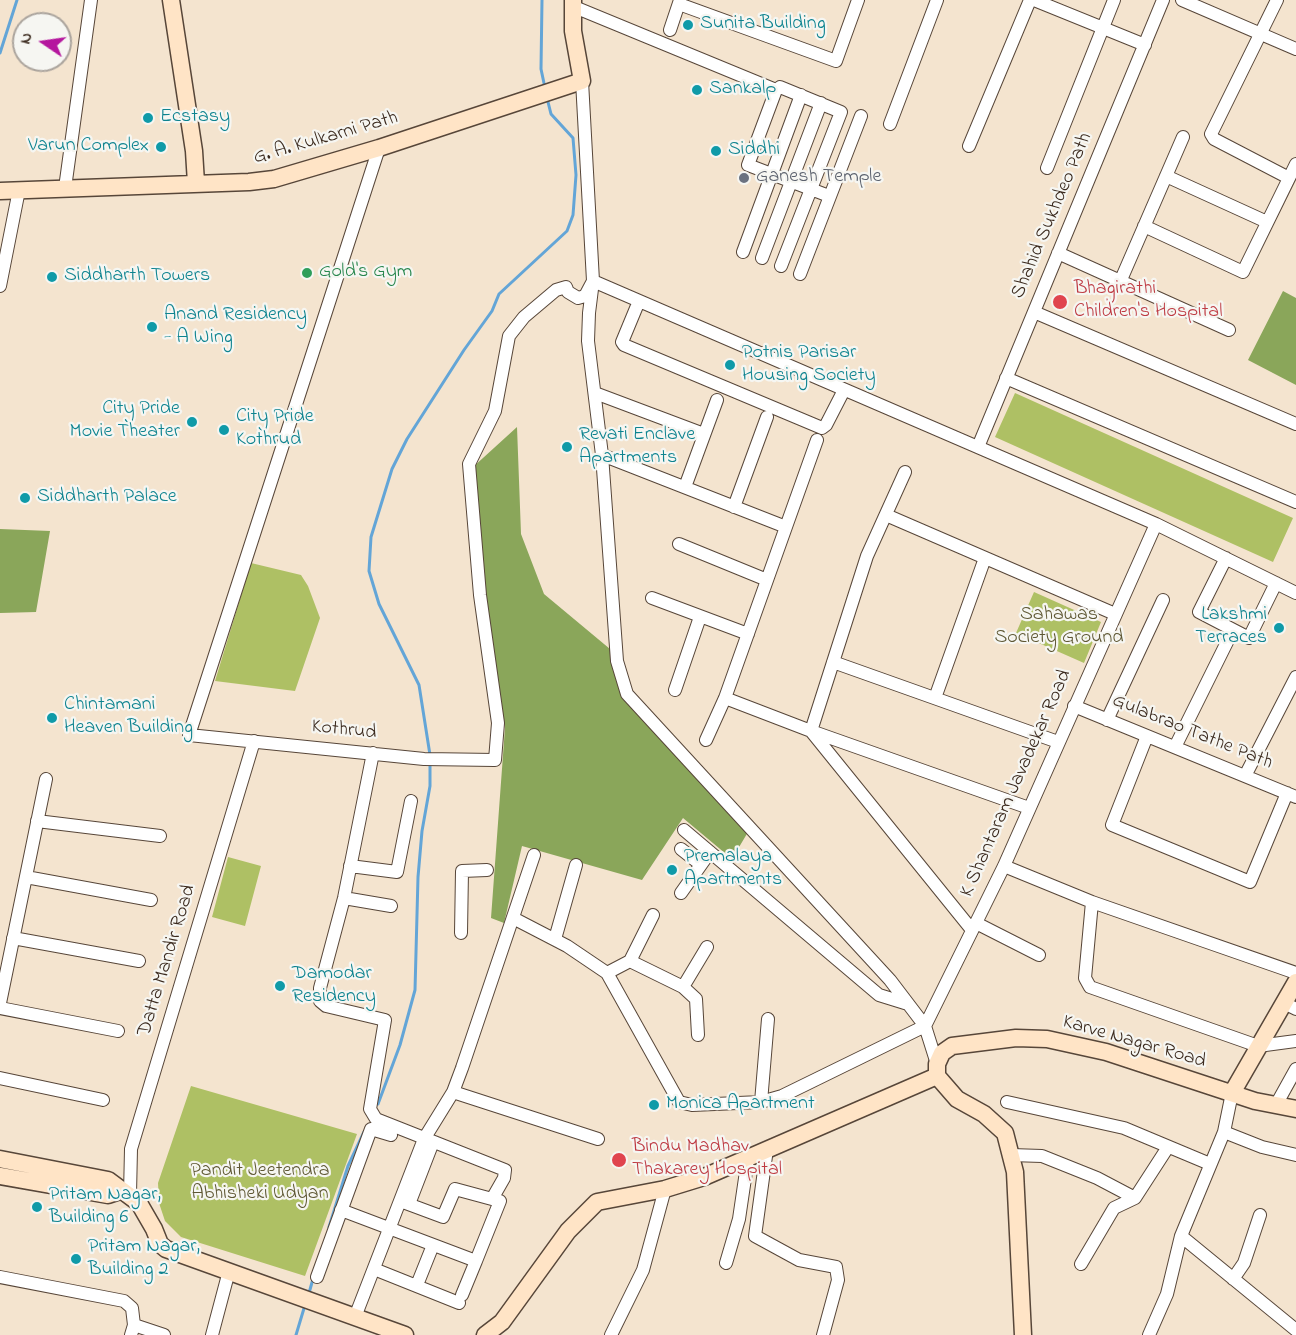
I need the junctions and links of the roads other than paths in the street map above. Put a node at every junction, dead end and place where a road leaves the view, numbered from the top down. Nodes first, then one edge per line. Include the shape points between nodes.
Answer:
1 (91, 0) edge
2 (171, 0) edge
3 (858, 0) edge
4 (937, 0) edge
5 (1032, 0) edge
6 (1114, 0) edge
7 (1163, 0) edge
8 (1182, 0) edge
9 (1277, 0) edge
10 (680, 2) edge
11 (572, 3) edge
12 (1103, 28) junction
13 (670, 30) dead end
14 (1259, 33) junction
15 (1145, 45) junction
16 (1296, 50) edge
17 (582, 81) junction
18 (776, 90) junction
19 (801, 95) junction
20 (821, 103) junction
21 (861, 116) dead end
22 (890, 124) dead end
23 (1183, 137) dead end
24 (969, 146) dead end
25 (379, 148) junction
26 (1296, 164) edge
27 (1047, 168) dead end
28 (771, 174) junction
29 (1166, 176) junction
30 (1289, 178) junction
31 (790, 181) junction
32 (196, 183) junction
33 (64, 188) junction
34 (812, 189) junction
35 (19, 190) junction
36 (0, 191) edge
37 (829, 196) junction
38 (1267, 222) junction
39 (1144, 226) junction
40 (743, 252) dead end
41 (1058, 254) junction
42 (762, 258) dead end
43 (781, 266) dead end
44 (800, 274) dead end
45 (593, 281) junction
46 (1120, 282) junction
47 (0, 286) edge
48 (639, 301) junction
49 (1034, 312) junction
50 (1229, 330) dead end
51 (1006, 378) junction
52 (844, 390) junction
53 (595, 393) junction
54 (717, 400) dead end
55 (767, 417) dead end
56 (1296, 424) edge
57 (704, 434) junction
58 (817, 440) dead end
59 (978, 447) junction
60 (602, 455) junction
61 (905, 472) dead end
62 (685, 488) junction
63 (1296, 502) edge
64 (734, 507) junction
65 (886, 514) junction
66 (1156, 524) junction
67 (786, 527) junction
68 (679, 544) dead end
69 (985, 558) junction
70 (1226, 558) junction
71 (767, 580) junction
72 (1276, 583) junction
73 (1296, 593) edge
74 (652, 598) dead end
75 (1163, 600) dead end
76 (1115, 614) junction
77 (700, 617) junction
78 (1233, 630) junction
79 (748, 634) junction
80 (833, 662) junction
81 (1296, 677) edge
82 (675, 690) dead end
83 (725, 698) junction
84 (935, 698) junction
85 (1074, 706) junction
86 (1107, 720) junction
87 (811, 731) junction
88 (1147, 736) junction
89 (706, 740) dead end
90 (254, 741) junction
91 (1058, 742) junction
92 (1175, 747) junction
93 (373, 753) junction
94 (1245, 776) junction
95 (46, 779) dead end
96 (1291, 795) edge
97 (411, 801) dead end
98 (1029, 808) junction
99 (37, 821) junction
100 (684, 830) dead end
101 (160, 836) dead end
102 (681, 849) dead end
103 (710, 852) junction
104 (534, 855) dead end
105 (700, 864) junction
106 (576, 865) dead end
107 (350, 866) junction
108 (1004, 866) junction
109 (487, 870) dead end
110 (26, 877) junction
111 (681, 893) dead end
112 (344, 898) junction
113 (151, 900) dead end
114 (1092, 902) junction
115 (391, 906) dead end
116 (653, 915) dead end
117 (513, 918) junction
118 (974, 926) junction
119 (460, 933) dead end
120 (13, 939) junction
121 (555, 939) junction
122 (707, 947) dead end
123 (1039, 955) dead end
124 (140, 961) dead end
125 (630, 961) junction
126 (607, 973) junction
127 (1296, 973) edge
128 (1296, 982) edge
129 (683, 987) junction
130 (0, 1003) edge
131 (908, 1004) junction
132 (1290, 1006) edge
133 (0, 1008) edge
134 (768, 1019) dead end
135 (925, 1026) junction
136 (118, 1031) dead end
137 (698, 1035) dead end
138 (1296, 1041) edge
139 (1258, 1046) junction
140 (1296, 1069) edge
141 (937, 1070) junction
142 (0, 1078) edge
143 (453, 1092) junction
144 (1232, 1093) junction
145 (103, 1100) dead end
146 (761, 1102) junction
147 (1007, 1102) dead end
148 (1276, 1105) junction
149 (1296, 1109) edge
150 (1224, 1132) junction
151 (598, 1139) dead end
152 (403, 1140) dead end
153 (429, 1141) junction
154 (1168, 1147) junction
155 (768, 1149) junction
156 (1011, 1155) junction
157 (1296, 1155) edge
158 (748, 1158) junction
159 (0, 1159) edge
160 (1210, 1164) junction
161 (0, 1176) edge
162 (665, 1189) junction
163 (125, 1192) junction
164 (1134, 1197) junction
165 (500, 1202) dead end
166 (404, 1203) junction
167 (341, 1210) junction
168 (1260, 1215) dead end
169 (390, 1228) junction
170 (1180, 1236) junction
171 (433, 1245) junction
172 (476, 1261) junction
173 (726, 1263) dead end
174 (1081, 1264) dead end
175 (374, 1269) junction
176 (229, 1271) junction
177 (0, 1277) edge
178 (317, 1277) dead end
179 (1233, 1279) junction
180 (417, 1286) junction
181 (355, 1317) junction
182 (132, 1330) edge
183 (1296, 1330) edge
184 (164, 1335) edge
185 (212, 1335) edge
186 (405, 1335) edge
187 (484, 1335) edge
188 (611, 1335) edge
189 (823, 1335) edge
190 (1023, 1335) edge
191 (1149, 1335) edge

1 - 33 street
2 - 32 street
3 - 10 street via 836,61
4 - 22 street
5 - 12 street
5 - 24 street
6 - 12 street
7 - 15 street, Shahid Sukhdeo Path
8 - 14 street
9 - 14 street
10 - 13 street
11 - 17 street
11 - 18 street
12 - 15 street
12 - 27 street
14 - 16 street
14 - 30 street via 1210,134 1214,140
15 - 41 street, Shahid Sukhdeo Path
17 - 25 street, G. A. Kulkarni Path
17 - 45 street
18 - 19 street via 780,87
18 - 28 street via 748,165
19 - 20 street
19 - 28 street
20 - 31 street
20 - 34 street via 841,112
21 - 37 street
23 - 29 street
25 - 32 street, G. A. Kulkarni Path via 274,179
25 - 90 street, Kothrud via 189,735
26 - 30 street
28 - 31 street
28 - 40 street
29 - 38 street
29 - 39 street
30 - 38 street
31 - 34 street
31 - 42 street
32 - 33 street, G. A. Kulkarni Path
33 - 35 street, G. A. Kulkarni Path
34 - 37 street
34 - 43 street
35 - 36 street, G. A. Kulkarni Path
35 - 47 street
37 - 44 street
38 - 39 street via 1243,272
39 - 46 street
41 - 46 street
41 - 49 street, Shahid Sukhdeo Path
45 - 48 street
45 - 53 street via 588,341
45 - 93 street, Kothrud via 585,296 579,298 566,287 556,290 524,317 509,336 495,411 469,464 480,595 498,723 495,760 424,759
46 - 50 street
48 - 52 street
48 - 52 street via 622,342 635,350 822,428
49 - 51 street, Shahid Sukhdeo Path
49 - 56 street
51 - 59 street, Shahid Sukhdeo Path
51 - 63 street
52 - 59 street
53 - 57 street
53 - 60 street
54 - 57 street
55 - 64 street
57 - 62 street
58 - 67 street
59 - 66 street
60 - 62 street
60 - 131 street via 617,661 627,694
61 - 65 street
62 - 64 street
64 - 67 street
65 - 69 street
65 - 80 street via 867,556
66 - 70 street
66 - 76 street, K Shantaram Javadekar Road
67 - 71 street
68 - 71 street
69 - 76 street
69 - 84 street
70 - 72 street
70 - 78 street via 1199,612
71 - 79 street
72 - 73 street
72 - 78 street via 1249,638
74 - 77 street
75 - 86 street
76 - 85 street, K Shantaram Javadekar Road
77 - 79 street
77 - 82 street
78 - 92 street
79 - 83 street
80 - 84 street
80 - 87 street
81 - 94 street
83 - 87 street
83 - 89 street
84 - 91 street
85 - 86 street, Gulabrao Tathe Path
85 - 91 street, K Shantaram Javadekar Road
86 - 88 street, Gulabrao Tathe Path
87 - 98 street
87 - 118 street
88 - 92 street, Gulabrao Tathe Path
88 - 96 street via 1112,825 1250,882
90 - 93 street, Kothrud
90 - 163 street, Datta Mandir Road via 131,1149
91 - 98 street, K Shantaram Javadekar Road
92 - 94 street, Gulabrao Tathe Path
93 - 107 street
94 - 96 street, Gulabrao Tathe Path
95 - 99 street
97 - 107 street via 397,872
98 - 108 street, K Shantaram Javadekar Road
99 - 101 street
99 - 110 street
100 - 103 street
102 - 105 street
103 - 105 street
103 - 131 street via 879,995
104 - 117 street
105 - 111 street
106 - 121 street
107 - 112 street
108 - 114 street
108 - 118 street, K Shantaram Javadekar Road
109 - 119 street via 462,871
110 - 113 street
110 - 120 street
112 - 115 street
112 - 153 street via 320,1001 326,1006 385,1020 370,1109 381,1123
114 - 127 street
114 - 139 street via 1085,978 1090,987
116 - 125 street
117 - 121 street
117 - 143 street
118 - 123 street
118 - 135 street, K Shantaram Javadekar Road
120 - 124 street
120 - 130 street
121 - 126 street
122 - 129 street
125 - 126 street
125 - 129 street
126 - 146 street via 678,1102
128 - 132 street
129 - 137 street via 696,999
131 - 135 street
132 - 139 street
133 - 136 street
134 - 146 street
135 - 141 street
135 - 146 street via 782,1096
138 - 139 street
139 - 144 street
140 - 148 street
141 - 144 street, Karve Nagar Road via 942,1053 952,1046 1016,1038 1047,1039 1106,1052
141 - 155 street, Karve Nagar Road
141 - 156 street via 957,1099 984,1114 1005,1133
142 - 145 street
143 - 151 street
143 - 153 street
144 - 148 street, Karve Nagar Road
144 - 150 street
147 - 154 street via 1124,1128
148 - 149 street, Karve Nagar Road
150 - 157 street
150 - 160 street
152 - 167 street via 371,1129
153 - 166 street
153 - 166 street via 504,1167 504,1178 492,1199 455,1189 443,1217
154 - 160 street
154 - 164 street
155 - 158 street, Karve Nagar Road
155 - 189 street via 755,1236 799,1260 836,1267 838,1280
156 - 164 street via 1042,1156
156 - 190 street
158 - 162 street, Karve Nagar Road
158 - 173 street via 739,1219
159 - 163 street via 108,1180
160 - 170 street
161 - 163 street via 108,1196
162 - 187 street, Karve Nagar Road via 597,1202 568,1231 502,1322
162 - 188 street via 643,1270
163 - 176 street via 146,1212 166,1249
164 - 174 street via 1114,1208
165 - 172 street
166 - 169 street
167 - 169 street
167 - 178 street
168 - 179 street via 1244,1263
169 - 171 street
169 - 175 street
170 - 179 street
170 - 191 street via 1167,1294
171 - 172 street
171 - 180 street
172 - 180 street via 460,1299
175 - 180 street
175 - 181 street
176 - 181 street
176 - 185 street
177 - 182 street via 124,1301 132,1308
179 - 183 street
181 - 186 street
182 - 184 street

